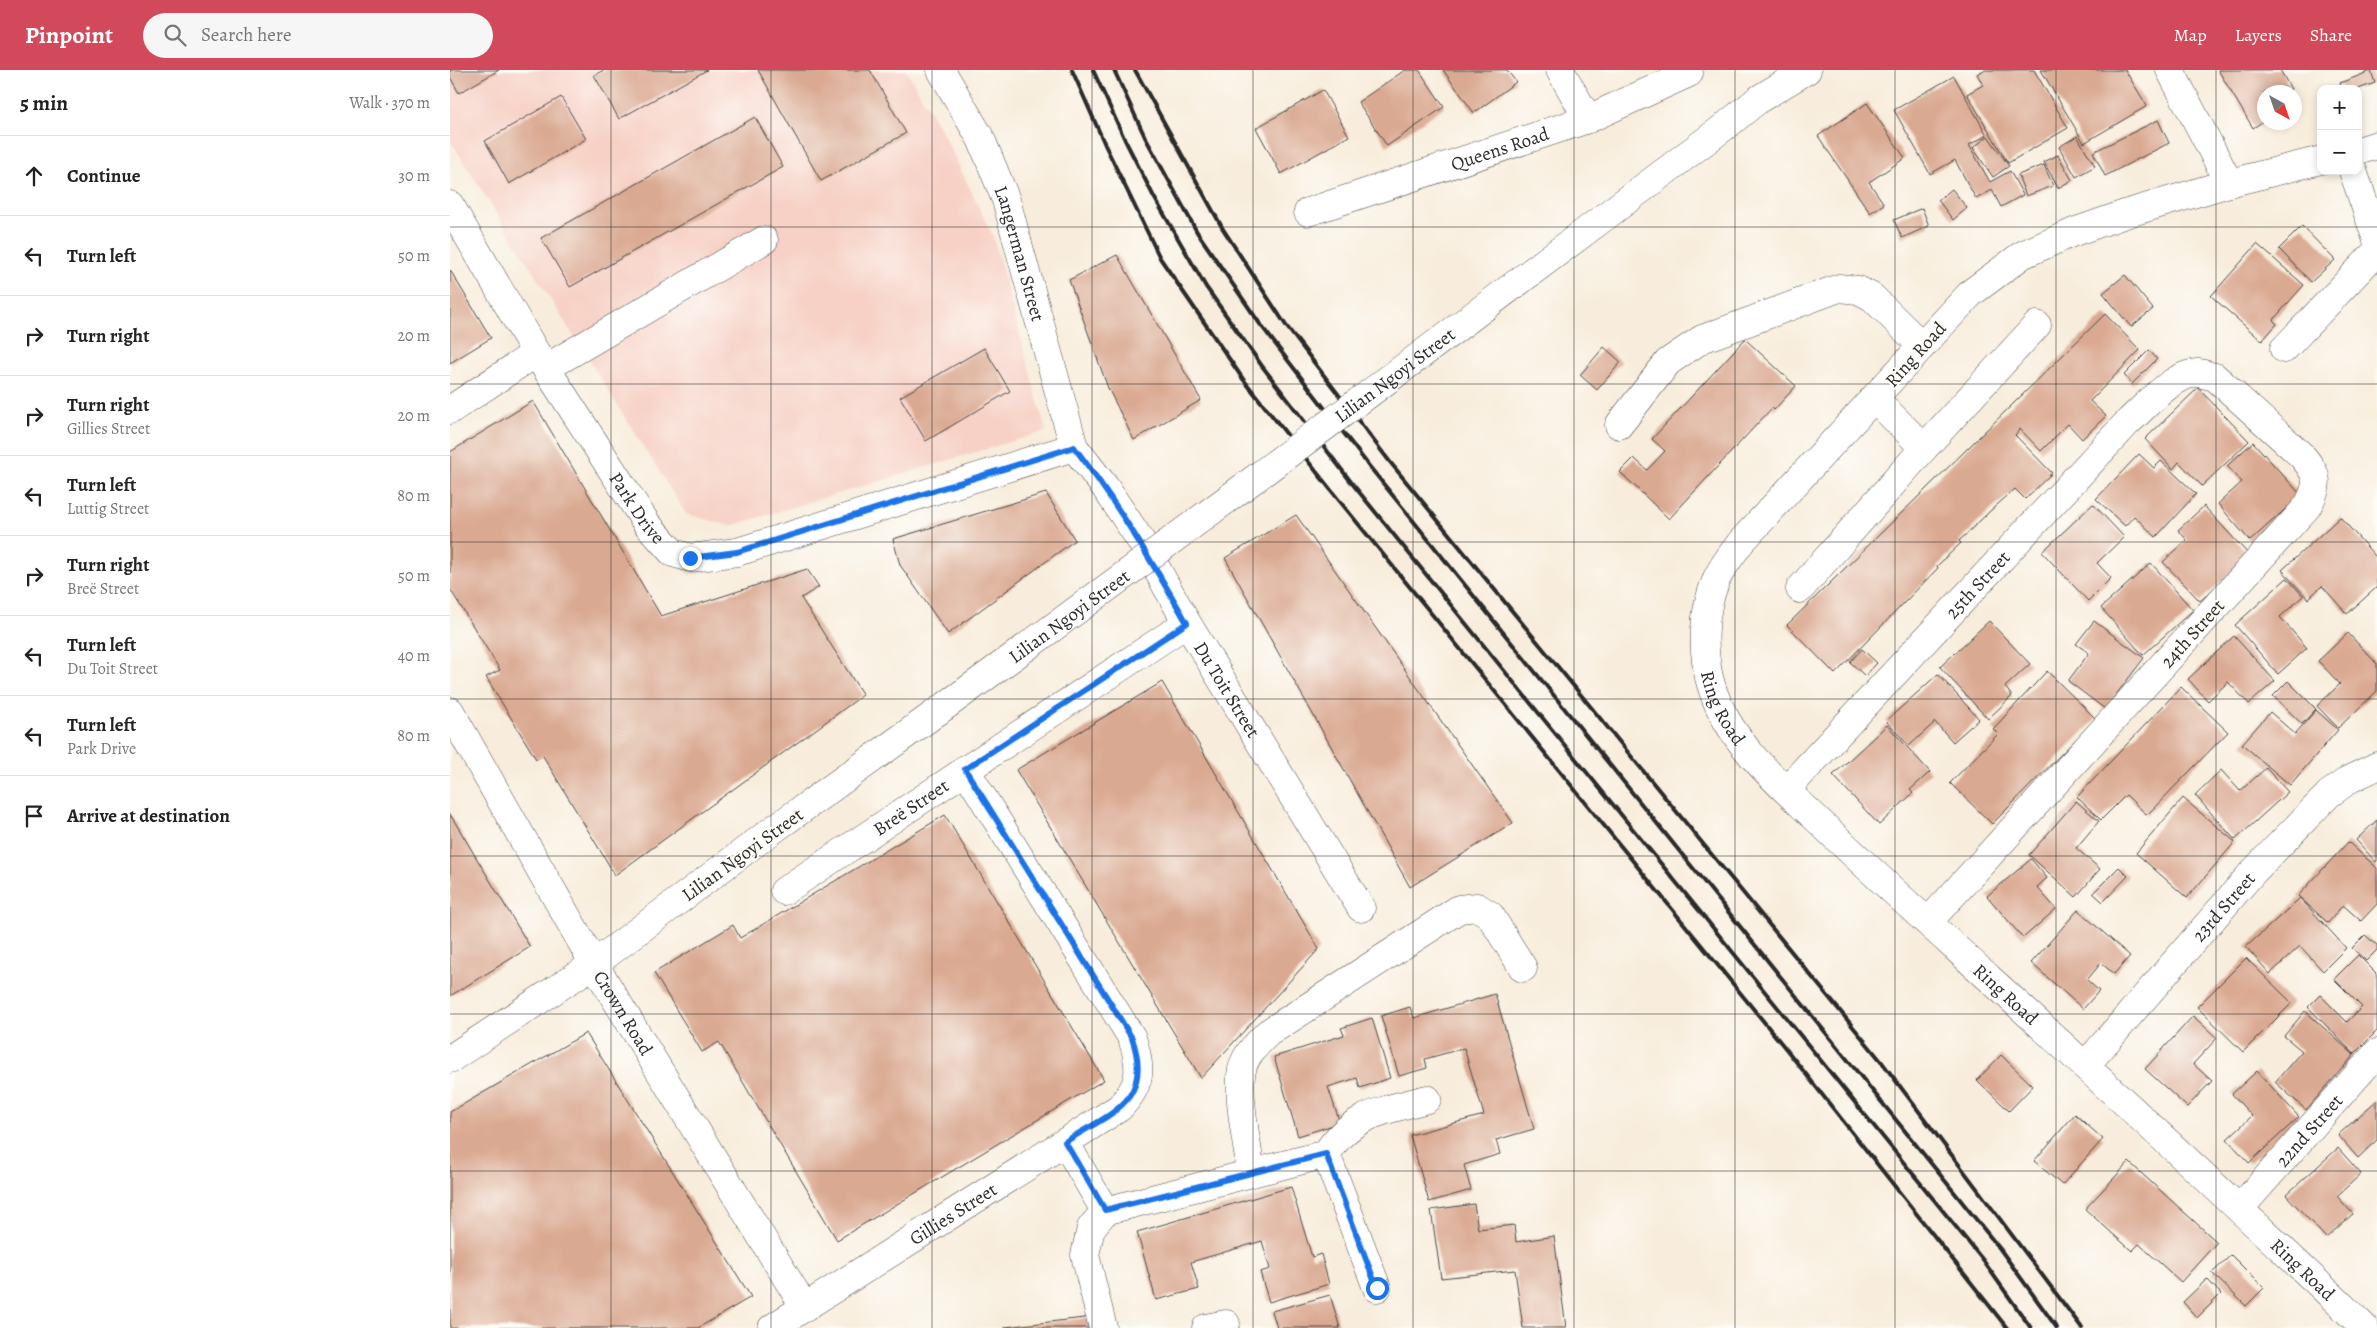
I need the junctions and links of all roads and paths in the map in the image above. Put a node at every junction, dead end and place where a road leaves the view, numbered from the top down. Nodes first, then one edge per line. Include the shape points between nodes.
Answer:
1 (942, 70) edge
2 (1560, 70) edge
3 (1807, 70) edge
4 (2170, 70) edge
5 (1688, 73) dead end
6 (1588, 119) junction
7 (2377, 145) edge
8 (2362, 150) edge
9 (2317, 161) edge
10 (2355, 175) edge
11 (2229, 183) junction
12 (450, 205) edge
13 (1308, 212) dead end
14 (764, 240) dead end
15 (2377, 240) edge
16 (2377, 251) edge
17 (2038, 325) dead end
18 (1922, 346) junction
19 (2284, 349) dead end
20 (541, 360) junction
21 (2172, 383) joint
22 (1875, 399) junction
23 (450, 410) edge
24 (1619, 425) dead end
25 (1074, 447) junction
26 (1924, 448) junction
27 (1800, 589) dead end
28 (1187, 623) junction
29 (450, 711) edge
30 (2377, 766) edge
31 (965, 769) junction
32 (1786, 790) junction
33 (784, 891) dead end
34 (1362, 908) dead end
35 (1928, 922) junction
36 (594, 964) junction
37 (1523, 968) dead end
38 (2377, 1053) edge
39 (450, 1059) edge
40 (2086, 1066) junction
41 (1427, 1099) dead end
42 (1065, 1142) junction
43 (1326, 1154) junction
44 (1251, 1173) junction
45 (2240, 1208) junction
46 (1105, 1210) junction
47 (1377, 1288) dead end
48 (805, 1308) junction
49 (772, 1328) edge
50 (1103, 1328) edge
51 (2365, 1328) edge

1 - 25 street, Langerman Street via 981,139 1006,200
2 - 6 street
3 - 36 street, Lilian Ngoyi Street, bridge via 1758,99 1417,358
4 - 11 street
5 - 6 street, Queens Road
6 - 13 street, Queens Road
7 - 8 street
9 - 11 street, Ring Road
10 - 15 street
11 - 18 street, Ring Road via 2074,232 2022,255 1971,293
12 - 20 street, Park Drive
14 - 20 street
16 - 19 street
17 - 26 street
18 - 22 street, Ring Road
18 - 24 street via 1872,297 1858,290 1839,288 1702,338 1668,362
20 - 23 street
20 - 25 street, Park Drive via 647,524 673,553 690,558 737,552
21 - 32 street, 25th Street via 2128,422
21 - 35 street, 24th Street via 2198,373 2215,377 2314,470 2316,486 2313,496 2307,507
22 - 26 street
22 - 32 street, Ring Road via 1740,542 1717,578 1705,623 1704,657 1712,690 1724,716 1744,746
25 - 28 street, Du Toit Street via 1141,541
26 - 27 street
28 - 31 street, Breë Street
28 - 34 street, Du Toit Street
29 - 36 street, Crown Road
30 - 40 street, 23rd Street via 2329,794 2274,851
31 - 33 street, Breë Street
31 - 42 street, Gillies Street via 1132,1038 1139,1058 1139,1077 1132,1095 1119,1108
32 - 35 street, Ring Road
35 - 40 street, Ring Road
36 - 39 street, Lilian Ngoyi Street
36 - 48 street, Crown Road
37 - 44 street via 1490,915 1477,907 1459,908 1268,1033 1253,1048 1243,1066 1240,1089
38 - 45 street, 22nd Street
40 - 45 street, Ring Road
41 - 43 street via 1359,1119 1335,1139
42 - 46 street
42 - 48 street, Gillies Street
43 - 44 street
43 - 47 street
44 - 46 street
45 - 51 street, Ring Road
46 - 50 street via 1091,1228 1085,1254
48 - 49 street, Gillies Street

